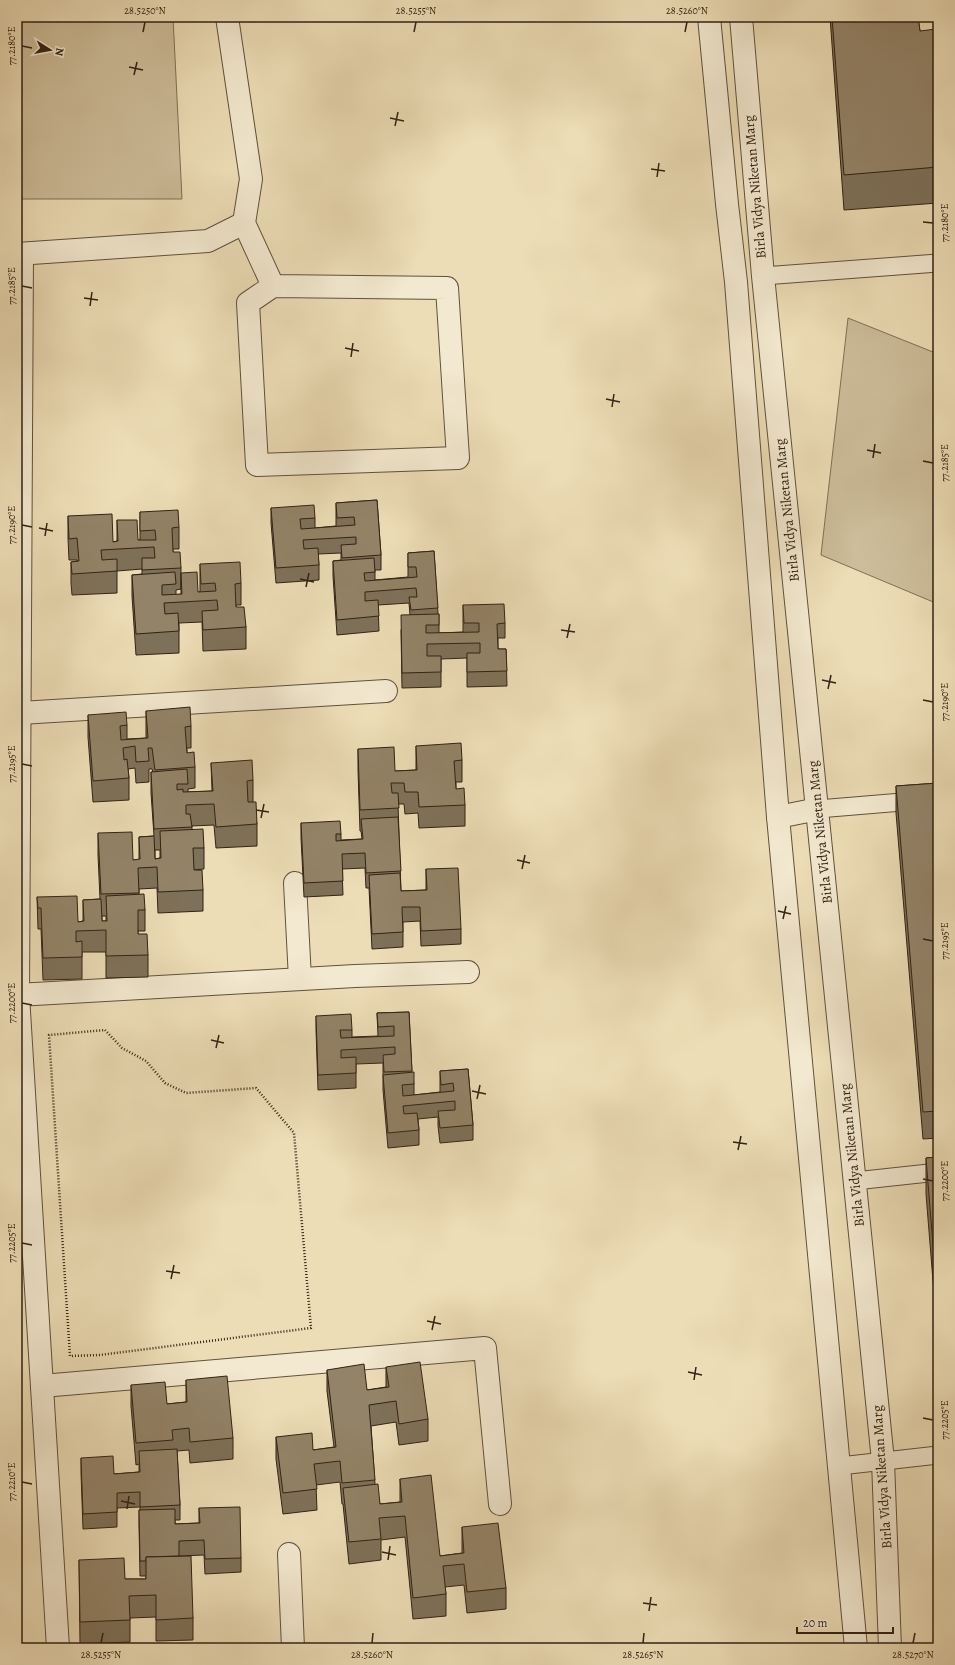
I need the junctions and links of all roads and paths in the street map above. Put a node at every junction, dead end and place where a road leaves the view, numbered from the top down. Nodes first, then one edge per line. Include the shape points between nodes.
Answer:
1 (227, 17) edge
2 (709, 17) edge
3 (742, 17) edge
4 (244, 222) junction
5 (20, 254) edge
6 (938, 263) edge
7 (763, 276) junction
8 (736, 282) junction
9 (273, 286) junction
10 (19, 580) edge
11 (386, 691) dead end
12 (20, 714) junction
13 (18, 781) edge
14 (938, 799) edge
15 (818, 809) junction
16 (778, 817) junction
17 (295, 883) dead end
18 (468, 972) dead end
19 (300, 979) junction
20 (18, 995) edge
21 (938, 1172) edge
22 (855, 1181) junction
23 (24, 1212) edge
24 (100, 1355) joint
25 (42, 1386) junction
26 (938, 1455) edge
27 (883, 1461) junction
28 (840, 1466) junction
29 (500, 1504) dead end
30 (288, 1554) dead end
31 (58, 1648) edge
32 (293, 1648) edge
33 (856, 1648) edge
34 (890, 1648) edge

1 - 4 street via 251,179
2 - 8 street via 726,204
3 - 7 street, Birla Vidya Niketan Marg
4 - 5 street via 208,241
4 - 9 street
5 - 10 street
6 - 7 lane
7 - 8 street
7 - 15 street, Birla Vidya Niketan Marg
8 - 16 street
9 - 9 street via 248,303 257,465 458,458 447,288
10 - 12 street
11 - 12 street
12 - 13 street
13 - 20 street
14 - 15 lane
15 - 16 street
15 - 22 street, Birla Vidya Niketan Marg
16 - 28 street
17 - 19 street
18 - 19 street
19 - 20 street
20 - 23 street
21 - 22 lane
22 - 27 street, Birla Vidya Niketan Marg
23 - 25 street
24 - 24 path via 311,1328 294,1133 256,1088 186,1093 164,1083 146,1061 122,1048 105,1030 49,1034 70,1356
25 - 29 street via 485,1348
25 - 31 street
26 - 27 lane
27 - 28 lane
27 - 34 street, Birla Vidya Niketan Marg
28 - 33 street
30 - 32 street

